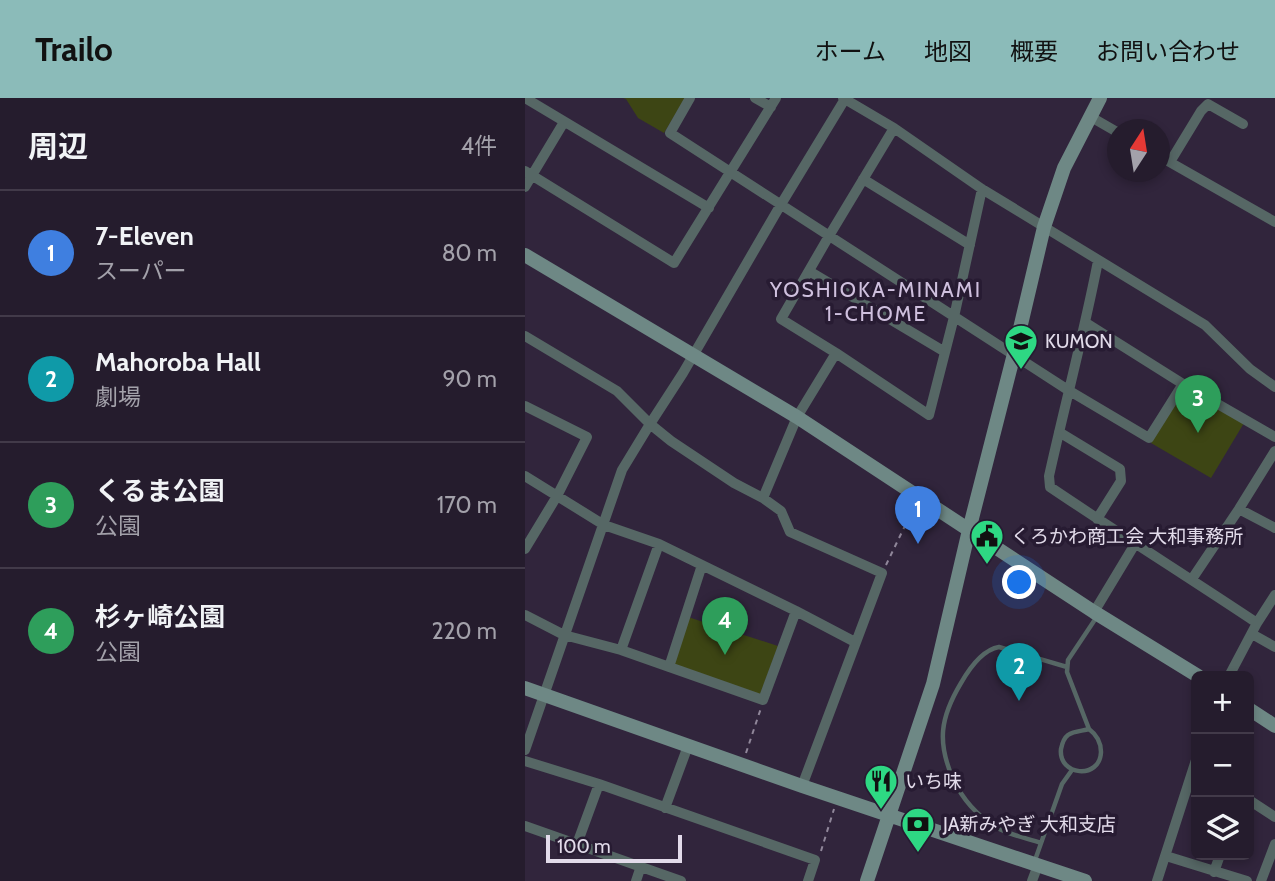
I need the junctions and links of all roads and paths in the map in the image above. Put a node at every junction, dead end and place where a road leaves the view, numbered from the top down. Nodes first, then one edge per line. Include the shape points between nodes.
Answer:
1 (690, 98) edge
2 (755, 98) edge
3 (844, 98) edge
4 (1100, 98) edge
5 (525, 99) edge
6 (773, 102) edge
7 (1091, 117) junction
8 (563, 122) junction
9 (1243, 124) dead end
10 (1107, 126) edge
11 (894, 128) junction
12 (1170, 162) joint
13 (529, 173) edge
14 (731, 173) junction
15 (863, 179) junction
16 (525, 187) edge
17 (982, 189) junction
18 (780, 206) junction
19 (709, 208) junction
20 (1275, 222) edge
21 (1044, 227) junction
22 (829, 236) junction
23 (969, 245) junction
24 (525, 255) edge
25 (1098, 261) junction
26 (809, 271) junction
27 (954, 317) junction
28 (1086, 323) junction
29 (525, 336) edge
30 (945, 352) junction
31 (836, 353) junction
32 (1014, 354) junction
33 (694, 356) junction
34 (1182, 384) junction
35 (1275, 387) edge
36 (1068, 390) junction
37 (525, 406) edge
38 (797, 417) junction
39 (650, 424) junction
40 (1059, 432) junction
41 (1275, 437) edge
42 (1275, 451) edge
43 (525, 476) edge
44 (557, 496) junction
45 (920, 497) junction
46 (763, 498) junction
47 (1239, 509) junction
48 (1097, 519) junction
49 (604, 525) junction
50 (1275, 528) edge
51 (969, 530) junction
52 (659, 544) junction
53 (1135, 544) junction
54 (525, 549) edge
55 (702, 565) junction
56 (882, 573) junction
57 (1192, 579) junction
58 (1275, 595) edge
59 (796, 611) junction
60 (1096, 613) junction
61 (525, 615) edge
62 (1257, 623) junction
63 (1252, 634) junction
64 (564, 635) junction
65 (855, 642) junction
66 (1275, 647) edge
67 (621, 650) junction
68 (669, 667) junction
69 (1067, 667) junction
70 (1232, 671) edge
71 (1191, 672) edge
72 (525, 688) edge
73 (545, 695) junction
74 (763, 700) junction
75 (1254, 712) edge
76 (1275, 726) edge
77 (1089, 729) junction
78 (688, 746) junction
79 (525, 750) edge
80 (744, 758) dead end
81 (525, 761) edge
82 (1072, 770) junction
83 (1191, 778) edge
84 (599, 784) junction
85 (802, 786) junction
86 (1254, 803) edge
87 (665, 808) junction
88 (834, 808) dead end
89 (890, 816) junction
90 (1275, 817) edge
91 (525, 826) edge
92 (1041, 843) junction
93 (577, 844) junction
94 (1275, 844) edge
95 (1166, 856) junction
96 (815, 860) junction
97 (1218, 860) edge
98 (1036, 864) junction
99 (641, 866) junction
100 (1214, 872) junction
101 (636, 881) edge
102 (681, 881) edge
103 (808, 881) edge
104 (867, 881) edge
105 (1032, 881) edge
106 (1085, 881) edge
107 (1157, 881) edge
108 (1247, 881) edge
109 (1261, 881) edge

1 - 14 street via 670,133
2 - 6 street
3 - 11 street
3 - 18 street
4 - 7 street
5 - 8 street
6 - 14 street
7 - 10 street
7 - 21 street via 1064,168
8 - 13 street
8 - 19 street
9 - 12 street via 1208,104
11 - 15 street
11 - 17 street
12 - 20 street
13 - 16 street
13 - 19 street via 674,263
14 - 18 street
14 - 19 street
15 - 22 street
15 - 23 street
17 - 21 street
17 - 23 street
18 - 22 street
18 - 33 street
21 - 25 street
21 - 32 street
22 - 26 street
22 - 27 street
23 - 27 street
24 - 33 street
25 - 28 street
25 - 35 street via 1205,325
26 - 30 street
26 - 31 street via 781,318
27 - 30 street
27 - 32 street
28 - 34 street
28 - 36 street
29 - 39 street via 617,391
30 - 31 street via 929,415
31 - 38 street
32 - 36 street
32 - 51 street
33 - 38 street
33 - 39 street
34 - 36 street via 1149,439
34 - 41 street
36 - 40 street
37 - 44 street via 587,437
38 - 45 street
38 - 46 street
39 - 46 street
39 - 49 street via 622,470
40 - 48 street via 1050,487
40 - 48 street via 1120,469 1122,481
42 - 47 street
43 - 44 street
44 - 49 street
44 - 54 street
45 - 51 street
45 - 56 path
46 - 56 street via 781,511 790,533
47 - 50 street
47 - 57 street
48 - 53 street
49 - 52 street
49 - 64 street
51 - 60 street
51 - 89 street via 933,684
52 - 55 street
52 - 67 street
53 - 57 street
53 - 60 street
55 - 59 street
55 - 68 street
56 - 65 street
57 - 62 street
58 - 62 street
59 - 65 street
59 - 74 street
60 - 69 lane
60 - 71 street
61 - 64 street
62 - 63 street
63 - 66 street
63 - 70 street
64 - 67 street
64 - 73 street
65 - 85 street
67 - 68 street
68 - 74 street
69 - 77 lane
69 - 92 lane via 993,648 968,671 944,719 944,757 968,805 998,828
72 - 73 street
73 - 78 street
73 - 79 street
74 - 80 path
75 - 76 street
77 - 82 lane via 1067,736 1063,743 1062,758
77 - 82 lane via 1100,742 1100,758 1089,771
78 - 85 street
78 - 87 street
81 - 84 street
82 - 92 lane via 1062,784
83 - 95 street
84 - 87 street
84 - 93 street
85 - 89 street
86 - 90 street
87 - 96 street
88 - 96 path
89 - 98 street
89 - 104 street
91 - 93 street
92 - 98 lane
93 - 99 street
94 - 109 street
95 - 100 street
95 - 107 street
96 - 103 street
97 - 100 street
98 - 105 street
98 - 106 street
99 - 101 street
99 - 102 street
100 - 108 street

